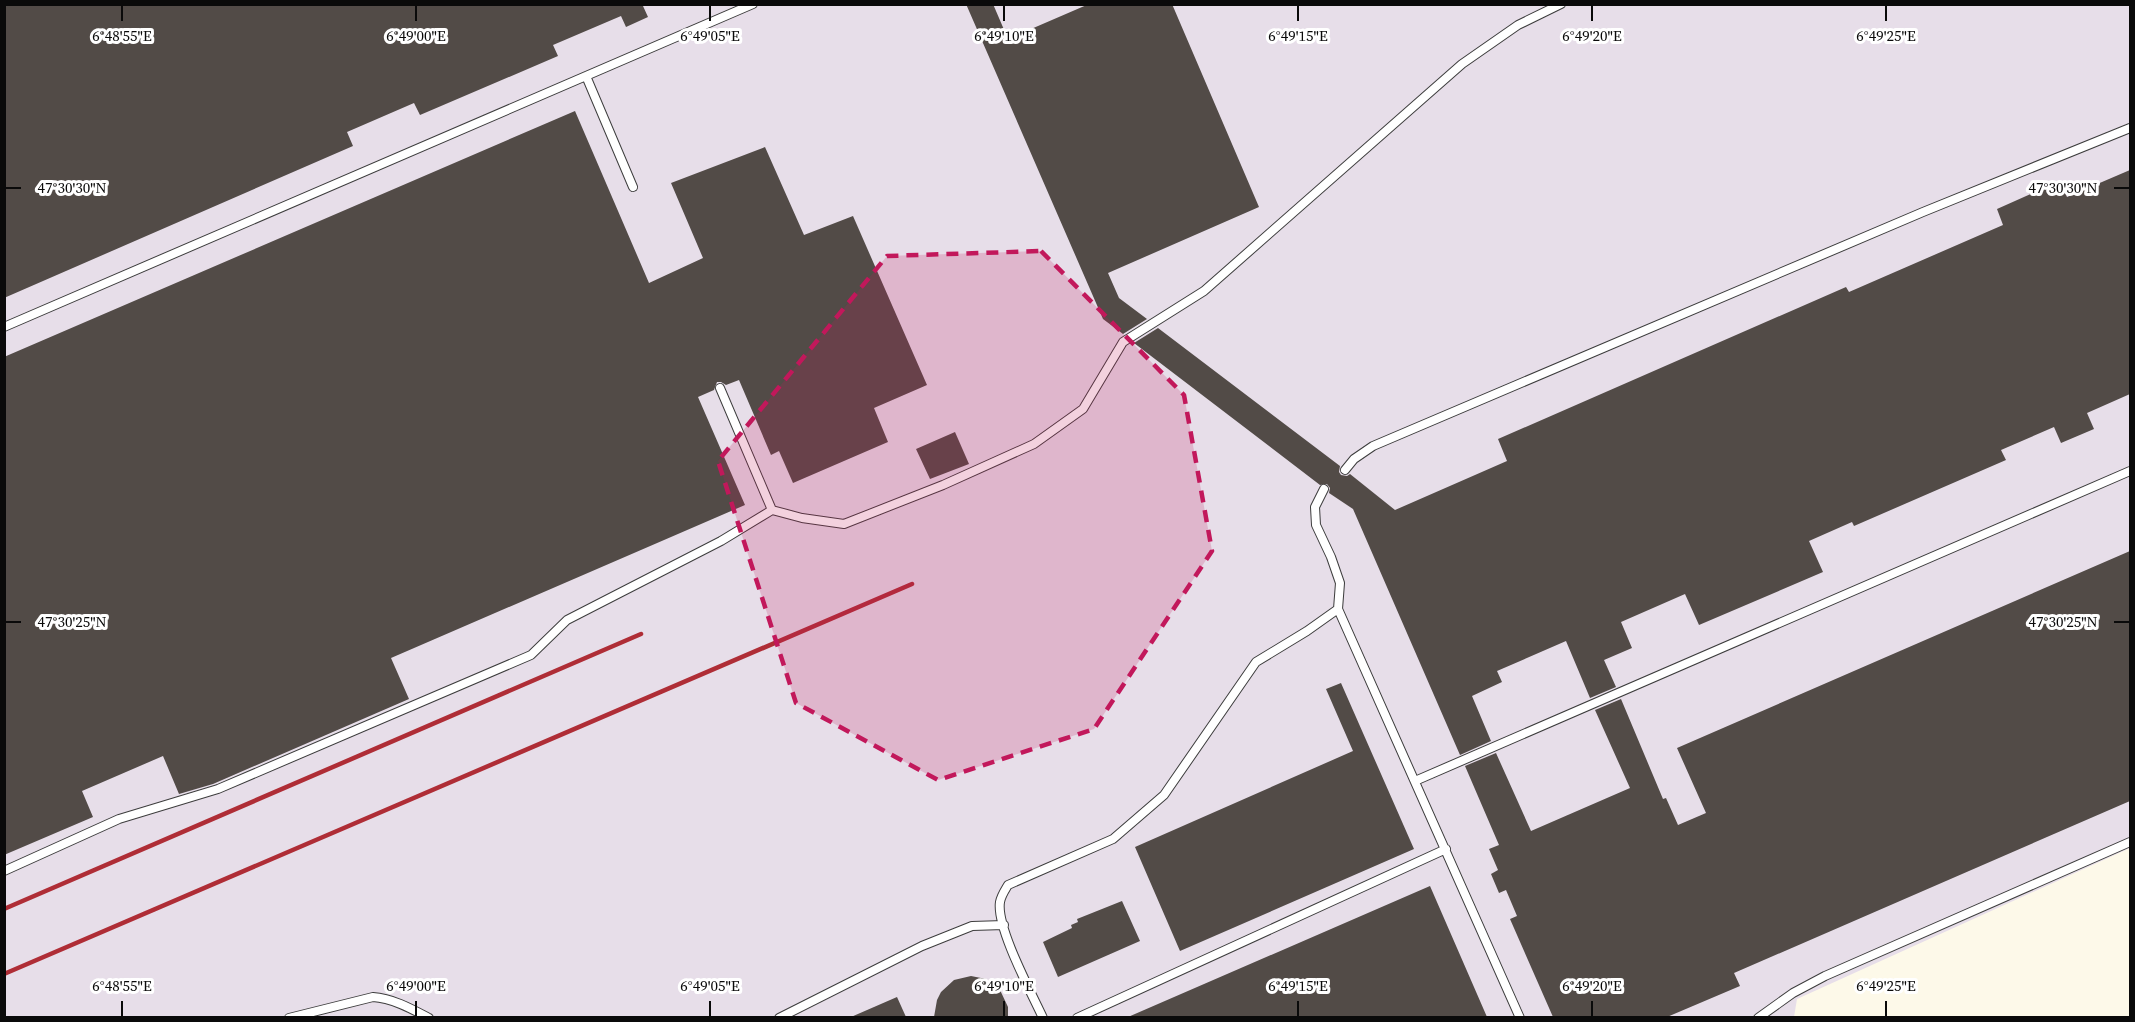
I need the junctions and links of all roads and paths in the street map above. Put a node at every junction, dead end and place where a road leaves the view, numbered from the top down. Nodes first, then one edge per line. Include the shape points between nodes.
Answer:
1 (753, 4) edge
2 (1561, 4) edge
3 (586, 76) junction
4 (2130, 128) edge
5 (633, 187) dead end
6 (4, 327) edge
7 (720, 388) dead end
8 (1345, 470) dead end
9 (2130, 471) edge
10 (1324, 489) dead end
11 (772, 510) junction
12 (1338, 609) junction
13 (1415, 781) junction
14 (2130, 842) edge
15 (1446, 849) junction
16 (4, 871) edge
17 (1004, 925) junction
18 (289, 1017) edge
19 (429, 1017) edge
20 (779, 1017) edge
21 (1043, 1017) edge
22 (1077, 1017) edge
23 (1520, 1017) edge
24 (1758, 1017) edge

1 - 3 lane
2 - 11 lane via 1518,25 1462,64 1204,291 1123,342 1083,409 1034,444 844,524
3 - 5 lane
3 - 6 lane
4 - 8 lane via 1912,216 1373,446
7 - 11 lane
9 - 13 lane
10 - 12 lane via 1315,507 1316,525 1340,583
11 - 16 lane via 721,541 567,620 531,655 218,789 119,819
12 - 13 lane
12 - 17 lane via 1256,662 1164,795 1113,839 1008,885 1000,899
13 - 15 lane
14 - 24 lane via 1825,976
15 - 22 lane
15 - 23 lane
17 - 20 lane via 972,926 922,946
17 - 21 lane
18 - 19 lane via 373,997

